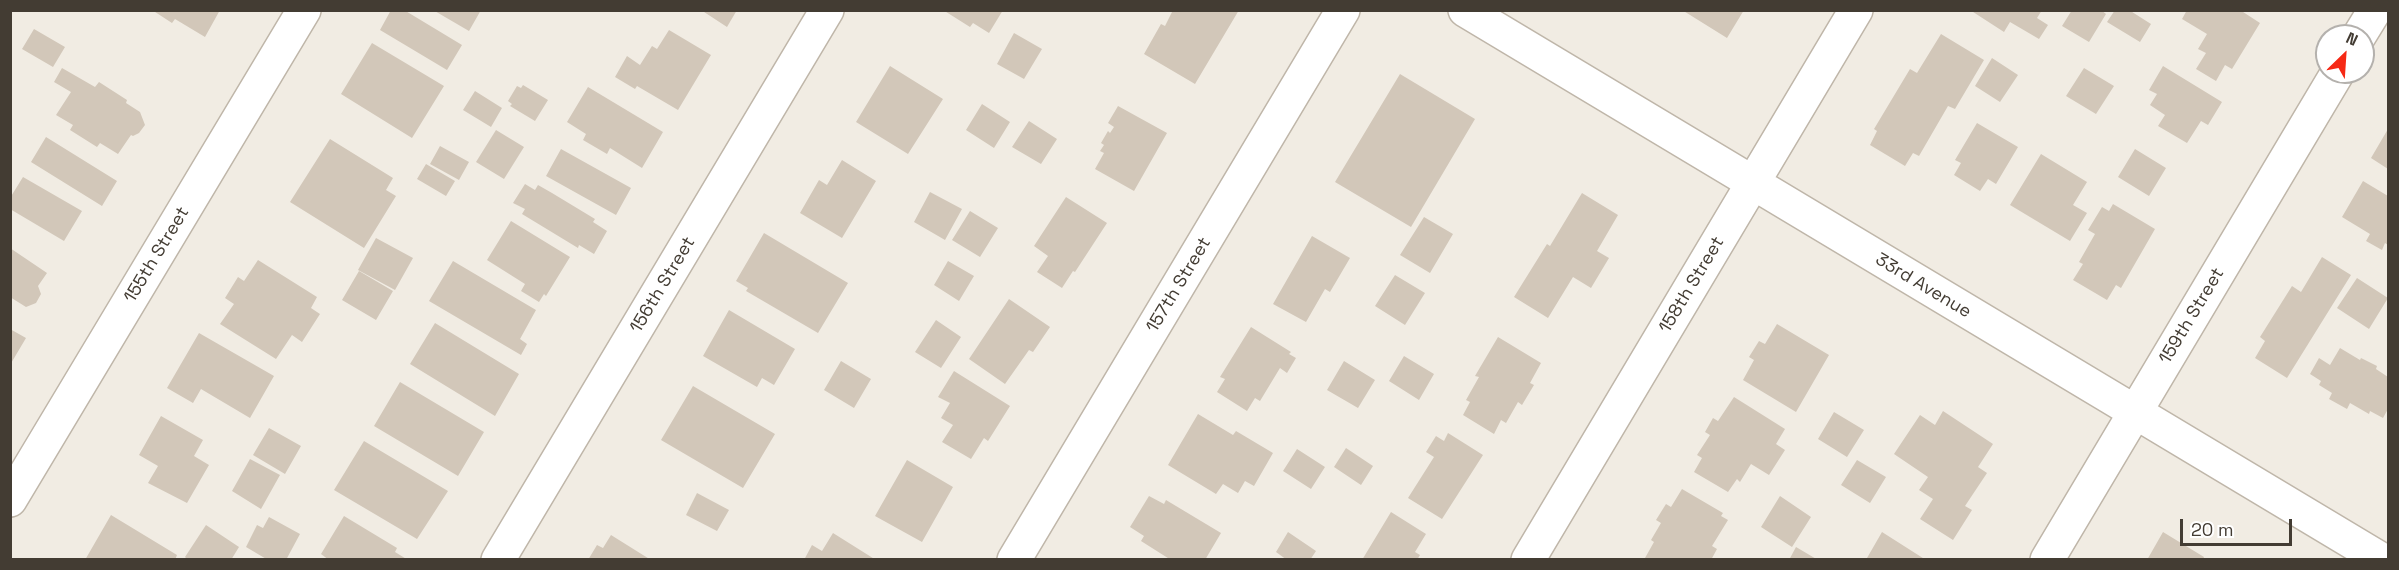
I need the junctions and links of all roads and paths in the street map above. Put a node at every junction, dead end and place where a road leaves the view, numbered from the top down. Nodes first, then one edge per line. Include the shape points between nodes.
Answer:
1 (304, 10) edge
2 (827, 10) edge
3 (1343, 10) edge
4 (1465, 10) edge
5 (1856, 10) edge
6 (2375, 10) edge
7 (2366, 24) edge
8 (2331, 84) edge
9 (1753, 184) junction
10 (2135, 412) junction
11 (10, 500) edge
12 (498, 560) edge
13 (1014, 560) edge
14 (1528, 560) edge
15 (2047, 560) edge
16 (2382, 560) edge

1 - 11 street, 155th Street
2 - 12 street, 156th Street
3 - 13 street, 157th Street
4 - 9 street, 33rd Avenue
5 - 9 street, 158th Street
6 - 7 street
8 - 10 street, 159th Street
9 - 10 street, 33rd Avenue
9 - 14 street, 158th Street
10 - 15 street, 159th Street
10 - 16 street, 33rd Avenue

